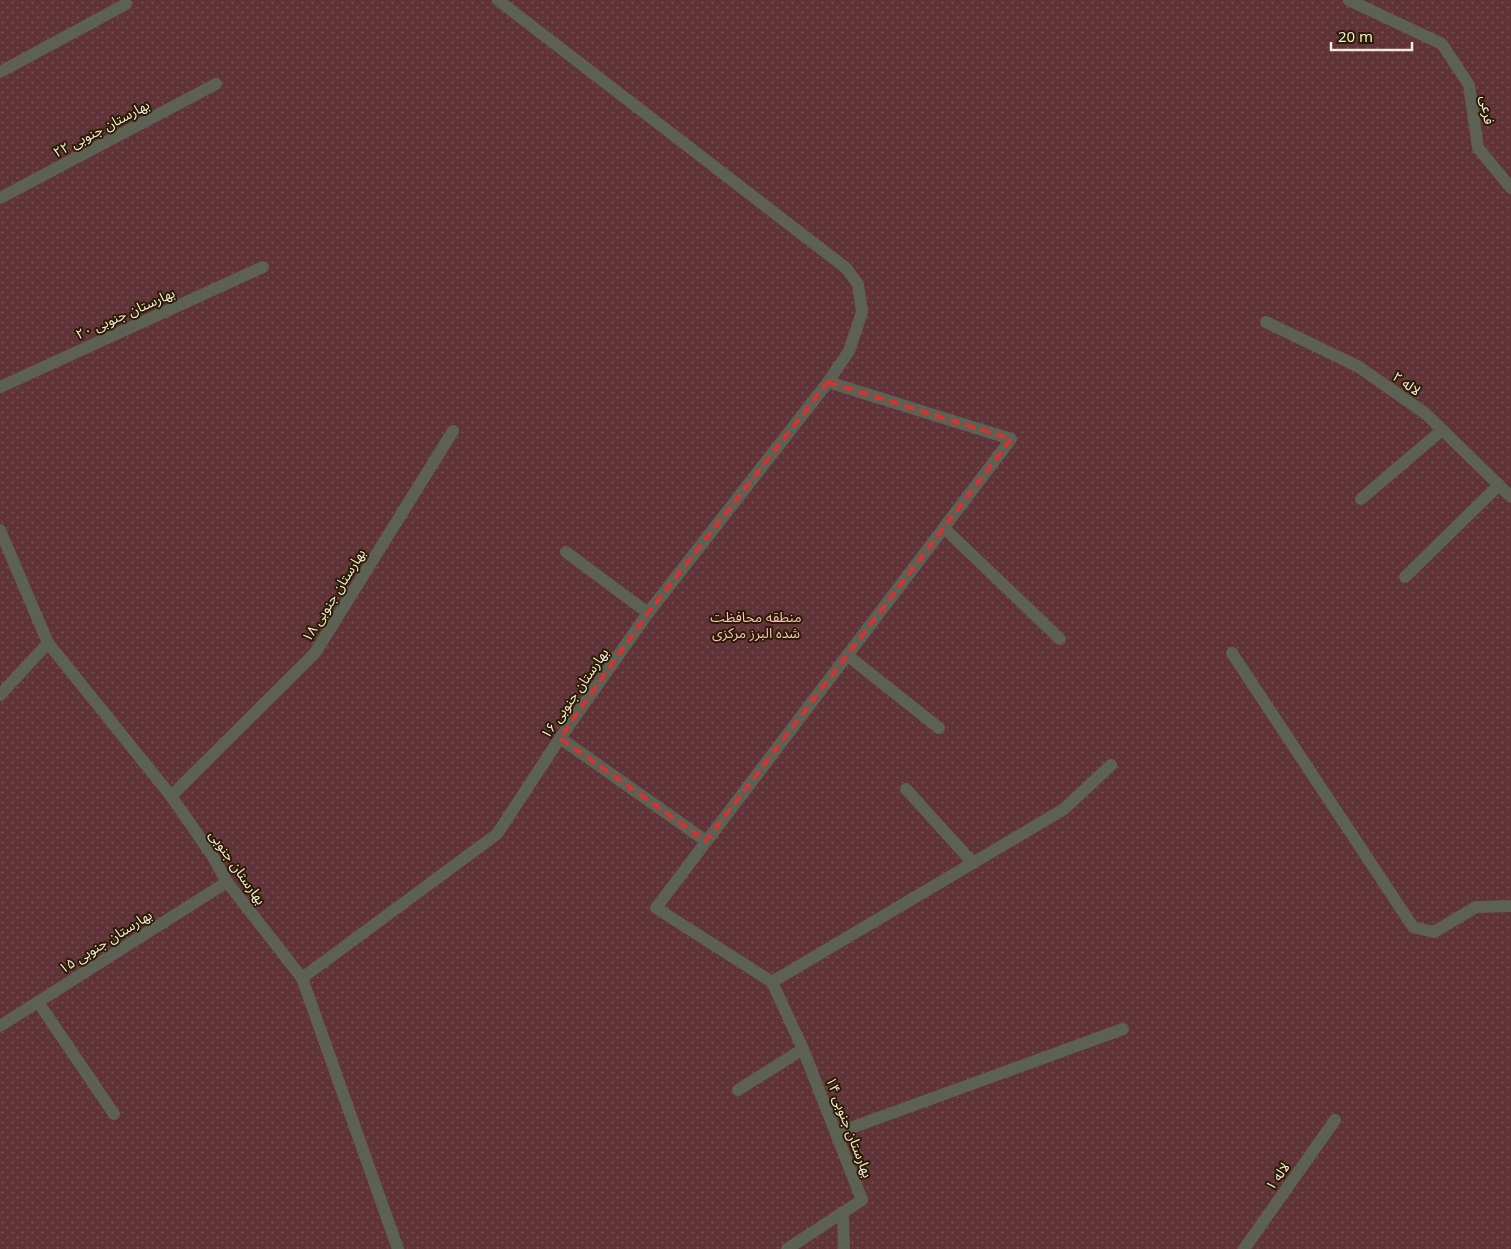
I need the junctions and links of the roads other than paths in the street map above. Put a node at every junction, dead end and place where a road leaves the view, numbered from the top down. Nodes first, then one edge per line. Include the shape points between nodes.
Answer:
1 (498, 0) edge
2 (1350, 0) edge
3 (126, 4) dead end
4 (0, 72) edge
5 (216, 84) dead end
6 (1511, 188) edge
7 (0, 198) edge
8 (263, 267) dead end
9 (1266, 322) dead end
10 (828, 382) junction
11 (0, 387) edge
12 (1442, 430) junction
13 (453, 431) dead end
14 (1499, 485) junction
15 (1511, 497) edge
16 (1362, 499) dead end
17 (944, 528) junction
18 (0, 530) edge
19 (566, 552) dead end
20 (1405, 577) dead end
21 (648, 613) junction
22 (1060, 639) dead end
23 (48, 644) junction
24 (1232, 653) dead end
25 (847, 655) junction
26 (0, 696) edge
27 (939, 728) dead end
28 (560, 738) junction
29 (1112, 766) dead end
30 (906, 789) dead end
31 (171, 796) junction
32 (706, 841) junction
33 (973, 863) junction
34 (227, 882) junction
35 (1511, 906) edge
36 (302, 978) junction
37 (772, 982) junction
38 (38, 1002) junction
39 (0, 1026) edge
40 (1123, 1030) dead end
41 (803, 1049) junction
42 (738, 1090) dead end
43 (114, 1114) dead end
44 (1335, 1120) dead end
45 (837, 1133) junction
46 (843, 1212) junction
47 (398, 1249) edge
48 (786, 1249) edge
49 (844, 1249) edge
50 (1244, 1249) edge

1 - 10 street, بهارستان جنوبی ۱۶ via 846,268 858,284 862,312 849,351
2 - 6 street, فرعی via 1442,44 1469,85 1478,148
3 - 4 street
5 - 7 street, بهارستان جنوبی ۲۲
8 - 11 street, بهارستان جنوبی ۲۰
9 - 12 street, لاله ۲ via 1359,367 1426,414
10 - 17 street via 1011,439
10 - 21 street, بهارستان جنوبی ۱۶
12 - 14 street, لاله ۲
12 - 16 street
13 - 31 street, بهارستان جنوبی ۱۸ via 315,653
14 - 15 street, لاله ۲
14 - 20 street
17 - 22 street
17 - 25 street
18 - 23 street, بهارستان جنوبی
19 - 21 street
21 - 28 street, بهارستان جنوبی ۱۶
23 - 26 street
23 - 31 street, بهارستان جنوبی
24 - 35 street via 1413,927 1434,932 1476,907
25 - 27 street
25 - 32 street
28 - 32 street
28 - 36 street, بهارستان جنوبی ۱۶ via 497,834
29 - 33 street via 1064,809
30 - 33 street
31 - 34 street, بهارستان جنوبی
32 - 37 street via 656,908
33 - 37 street
34 - 36 street, بهارستان جنوبی
34 - 38 street, بهارستان جنوبی ۱۵
36 - 47 street, بهارستان جنوبی
37 - 41 street, بهارستان جنوبی ۱۴
38 - 39 street, بهارستان جنوبی ۱۵
38 - 43 street
40 - 45 street
41 - 42 street
41 - 45 street, بهارستان جنوبی ۱۴
44 - 50 street, لاله ۱
45 - 46 street, بهارستان جنوبی ۱۴ via 862,1200
46 - 48 street, بهارستان جنوبی ۱۴
46 - 49 street

